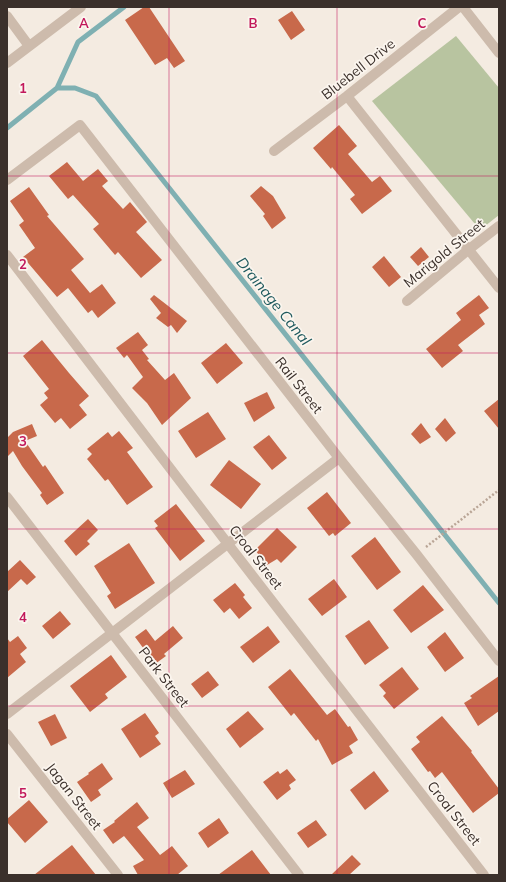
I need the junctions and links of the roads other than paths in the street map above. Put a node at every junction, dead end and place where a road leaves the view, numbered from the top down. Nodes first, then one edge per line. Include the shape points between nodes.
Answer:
1 (81, 7) edge
2 (459, 7) edge
3 (463, 7) edge
4 (7, 16) edge
5 (29, 46) junction
6 (499, 53) edge
7 (7, 63) edge
8 (347, 96) junction
9 (274, 151) dead end
10 (7, 180) edge
11 (499, 226) edge
12 (468, 250) junction
13 (7, 255) edge
14 (499, 288) edge
15 (407, 301) dead end
16 (339, 458) junction
17 (7, 497) edge
18 (228, 544) junction
19 (112, 633) junction
20 (499, 660) edge
21 (7, 714) edge
22 (7, 734) edge
23 (118, 875) edge
24 (299, 875) edge
25 (484, 875) edge

1 - 5 street
2 - 8 street, Bluebell Drive
3 - 6 street
4 - 5 street
5 - 7 street
8 - 9 street, Bluebell Drive
8 - 12 street
10 - 16 street, Rail Street via 80,125
11 - 12 street, Marigold Street
12 - 14 street
12 - 15 street, Marigold Street
13 - 18 street, Croal Street
16 - 18 street
16 - 20 street, Rail Street
17 - 19 street, Park Street
18 - 19 street
18 - 25 street, Croal Street
19 - 21 street
19 - 24 street, Park Street
22 - 23 street, Jagan Street

